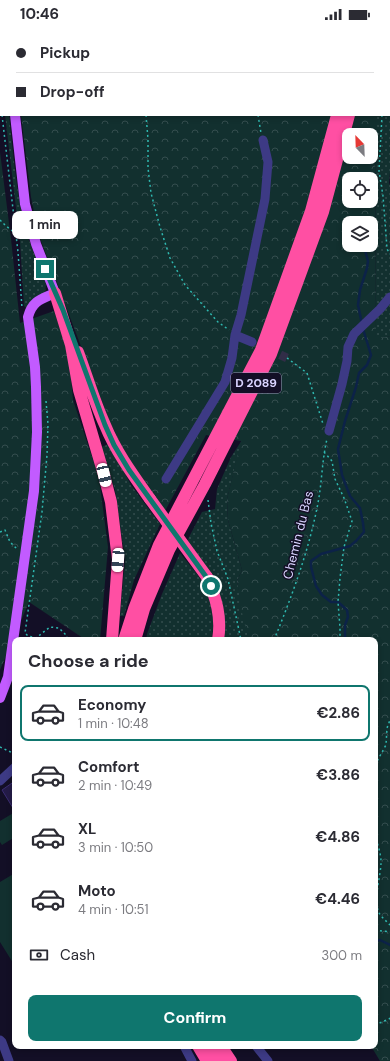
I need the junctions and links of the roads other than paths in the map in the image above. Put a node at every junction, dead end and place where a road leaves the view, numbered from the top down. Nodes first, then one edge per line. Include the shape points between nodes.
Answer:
1 (15, 116) edge
2 (337, 116) edge
3 (349, 116) edge
4 (263, 140) road end
5 (55, 293) junction
6 (390, 297) edge
7 (235, 335) junction
8 (252, 342) dead end
9 (329, 431) road end
10 (166, 479) dead end
11 (14, 637) edge
12 (112, 637) edge
13 (125, 637) edge
14 (136, 637) edge
15 (219, 637) edge
16 (12, 648) edge
17 (0, 698) edge
18 (12, 770) edge
19 (0, 781) edge
20 (0, 1040) edge
21 (186, 1049) edge
22 (200, 1049) edge
23 (210, 1049) edge
24 (223, 1049) edge
25 (262, 1049) edge
26 (9, 1061) edge
27 (192, 1061) edge
28 (207, 1061) edge
29 (218, 1061) edge
30 (231, 1061) edge
31 (268, 1061) edge

1 - 5 main road via 25,204 36,244
2 - 13 highway, D 2089 via 311,211 261,350 159,546
3 - 14 highway, D 2089 via 323,212 271,354 169,550 144,609
4 - 7 street via 268,162 264,199
5 - 11 main road via 33,305 28,317 35,367 37,432 34,491
5 - 12 highway via 111,502 118,560
5 - 15 highway, bridge via 114,445 129,470 207,578 219,613
6 - 9 street via 354,334 348,347 342,384
7 - 8 street
7 - 10 street via 225,382
16 - 17 main road via 8,677
18 - 19 street
20 - 26 street
21 - 27 street
22 - 28 highway
23 - 29 highway
24 - 30 highway
25 - 31 street

